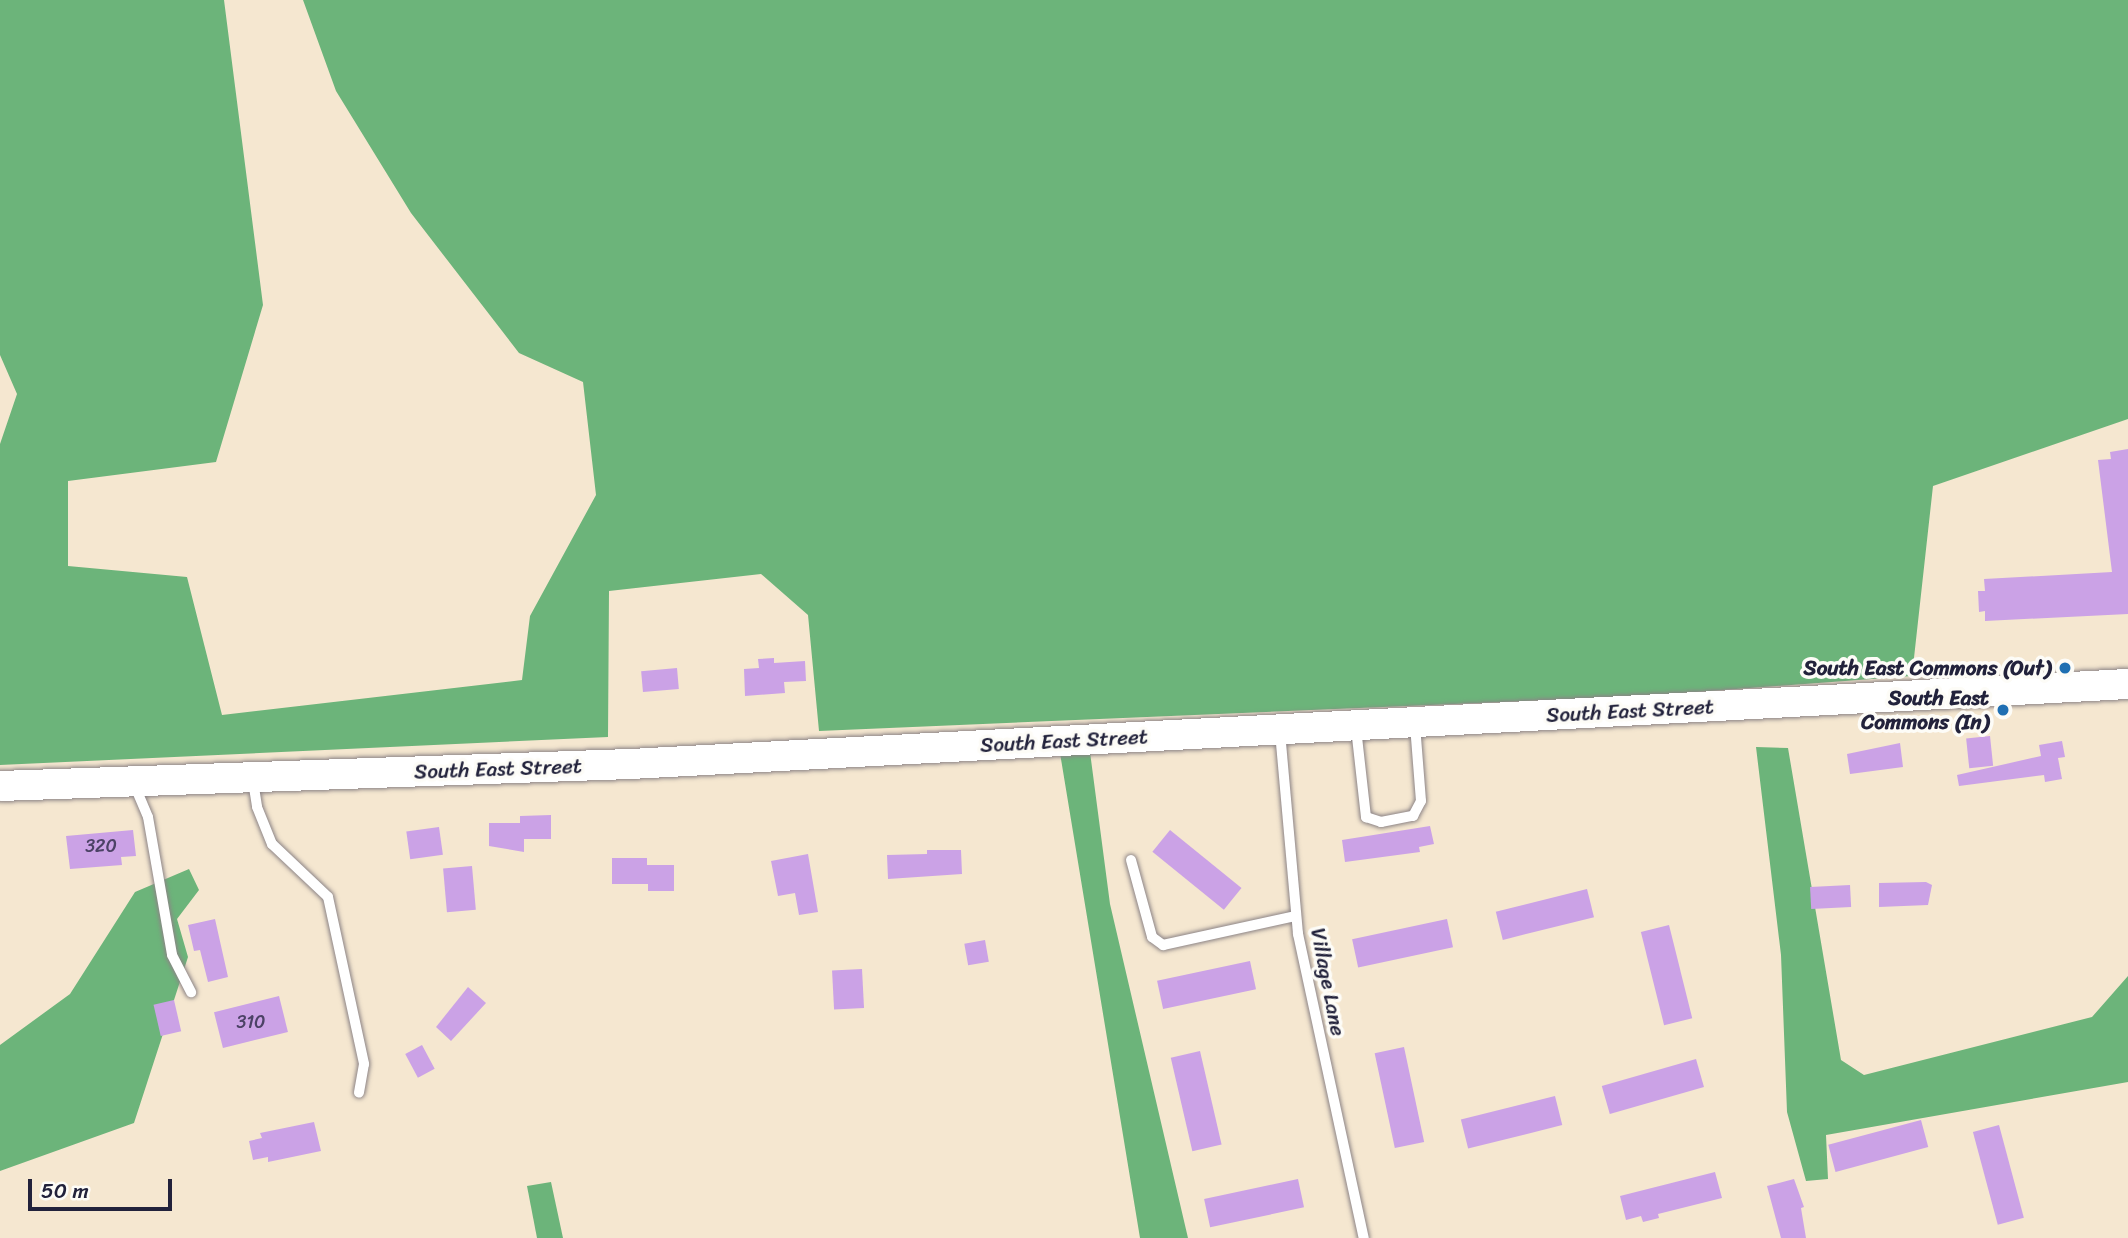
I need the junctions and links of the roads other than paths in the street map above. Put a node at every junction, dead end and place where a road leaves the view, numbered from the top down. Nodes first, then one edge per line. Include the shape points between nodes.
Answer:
1 (2128, 684) edge
2 (1414, 721) junction
3 (1356, 724) junction
4 (1280, 729) junction
5 (252, 778) junction
6 (133, 782) junction
7 (0, 786) edge
8 (1131, 860) dead end
9 (1296, 916) junction
10 (191, 992) dead end
11 (359, 1093) dead end
12 (1364, 1238) edge

1 - 2 main road, South East Street
2 - 3 main road, South East Street
2 - 3 lane via 1421,801 1413,816 1381,822 1366,817
3 - 4 main road, South East Street
4 - 5 main road, South East Street via 631,764
4 - 9 lane, Village Lane
5 - 6 main road, South East Street
5 - 11 lane via 257,807 272,844 328,897 364,1064
6 - 7 main road, South East Street
6 - 10 lane via 148,817 172,955
8 - 9 lane via 1152,937 1163,946
9 - 12 lane, Village Lane

